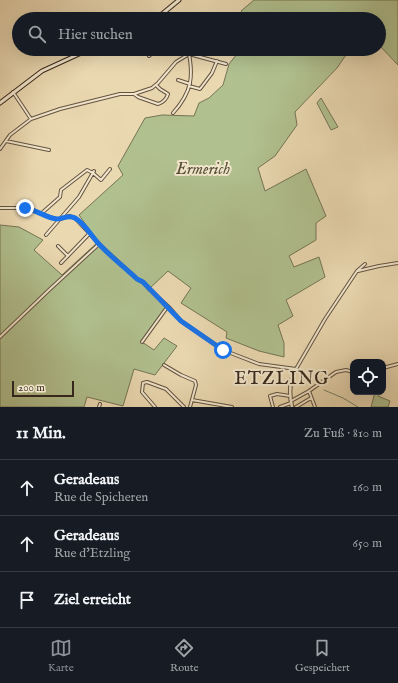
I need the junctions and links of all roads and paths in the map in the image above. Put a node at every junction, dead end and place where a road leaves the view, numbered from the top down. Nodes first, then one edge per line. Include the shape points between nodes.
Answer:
1 (179, 0) edge
2 (165, 12) edge
3 (75, 56) edge
4 (186, 56) edge
5 (190, 56) edge
6 (198, 56) edge
7 (216, 60) junction
8 (226, 64) dead end
9 (178, 80) dead end
10 (156, 85) junction
11 (190, 85) junction
12 (13, 92) junction
13 (134, 94) junction
14 (0, 103) edge
15 (174, 113) dead end
16 (31, 119) junction
17 (6, 141) junction
18 (0, 150) edge
19 (49, 150) dead end
20 (110, 169) dead end
21 (93, 172) junction
22 (0, 208) edge
23 (43, 212) dead end
24 (61, 219) junction
25 (90, 233) junction
26 (46, 235) dead end
27 (99, 244) junction
28 (58, 246) dead end
29 (68, 256) junction
30 (61, 263) dead end
31 (398, 263) edge
32 (365, 264) dead end
33 (357, 271) junction
34 (168, 306) junction
35 (0, 337) edge
36 (142, 342) dead end
37 (164, 364) dead end
38 (398, 364) edge
39 (386, 367) edge
40 (296, 369) junction
41 (350, 371) edge
42 (308, 391) junction
43 (290, 396) junction
44 (311, 398) junction
45 (192, 400) junction
46 (291, 402) junction
47 (100, 404) dead end
48 (272, 406) edge
49 (99, 407) edge
50 (155, 407) edge
51 (184, 407) edge
52 (190, 407) edge
53 (232, 407) edge
54 (280, 407) edge
55 (292, 407) edge
56 (296, 407) edge
57 (315, 407) edge

1 - 2 main road
3 - 12 main road via 42,71
4 - 10 street via 176,62
5 - 11 street via 192,66
6 - 7 street
7 - 8 street
7 - 11 street via 212,73 200,89
9 - 11 street
10 - 13 street
10 - 13 street via 168,94 160,104
11 - 15 street
12 - 14 main road
12 - 16 street
13 - 16 street via 120,94 60,108
16 - 17 street
17 - 18 street
17 - 19 street
20 - 21 street via 100,180
21 - 23 street via 87,170 61,190 60,197
21 - 24 street via 79,197
22 - 24 street via 33,210
24 - 25 street via 69,216 75,218
24 - 26 street
25 - 27 street
25 - 29 street
27 - 34 street
27 - 35 street
28 - 29 street
29 - 30 street
31 - 33 street
32 - 33 street
33 - 40 street
34 - 36 street
34 - 40 street via 181,321 220,348 248,361
37 - 45 street via 195,381
38 - 39 street
40 - 43 street via 290,383
41 - 42 street via 336,372
42 - 44 street
42 - 46 street
43 - 46 street
43 - 48 street via 270,396
44 - 56 street
44 - 57 street
45 - 52 street
45 - 53 street
46 - 54 street
46 - 55 street
47 - 49 street
50 - 51 street via 142,392 143,383 166,389

